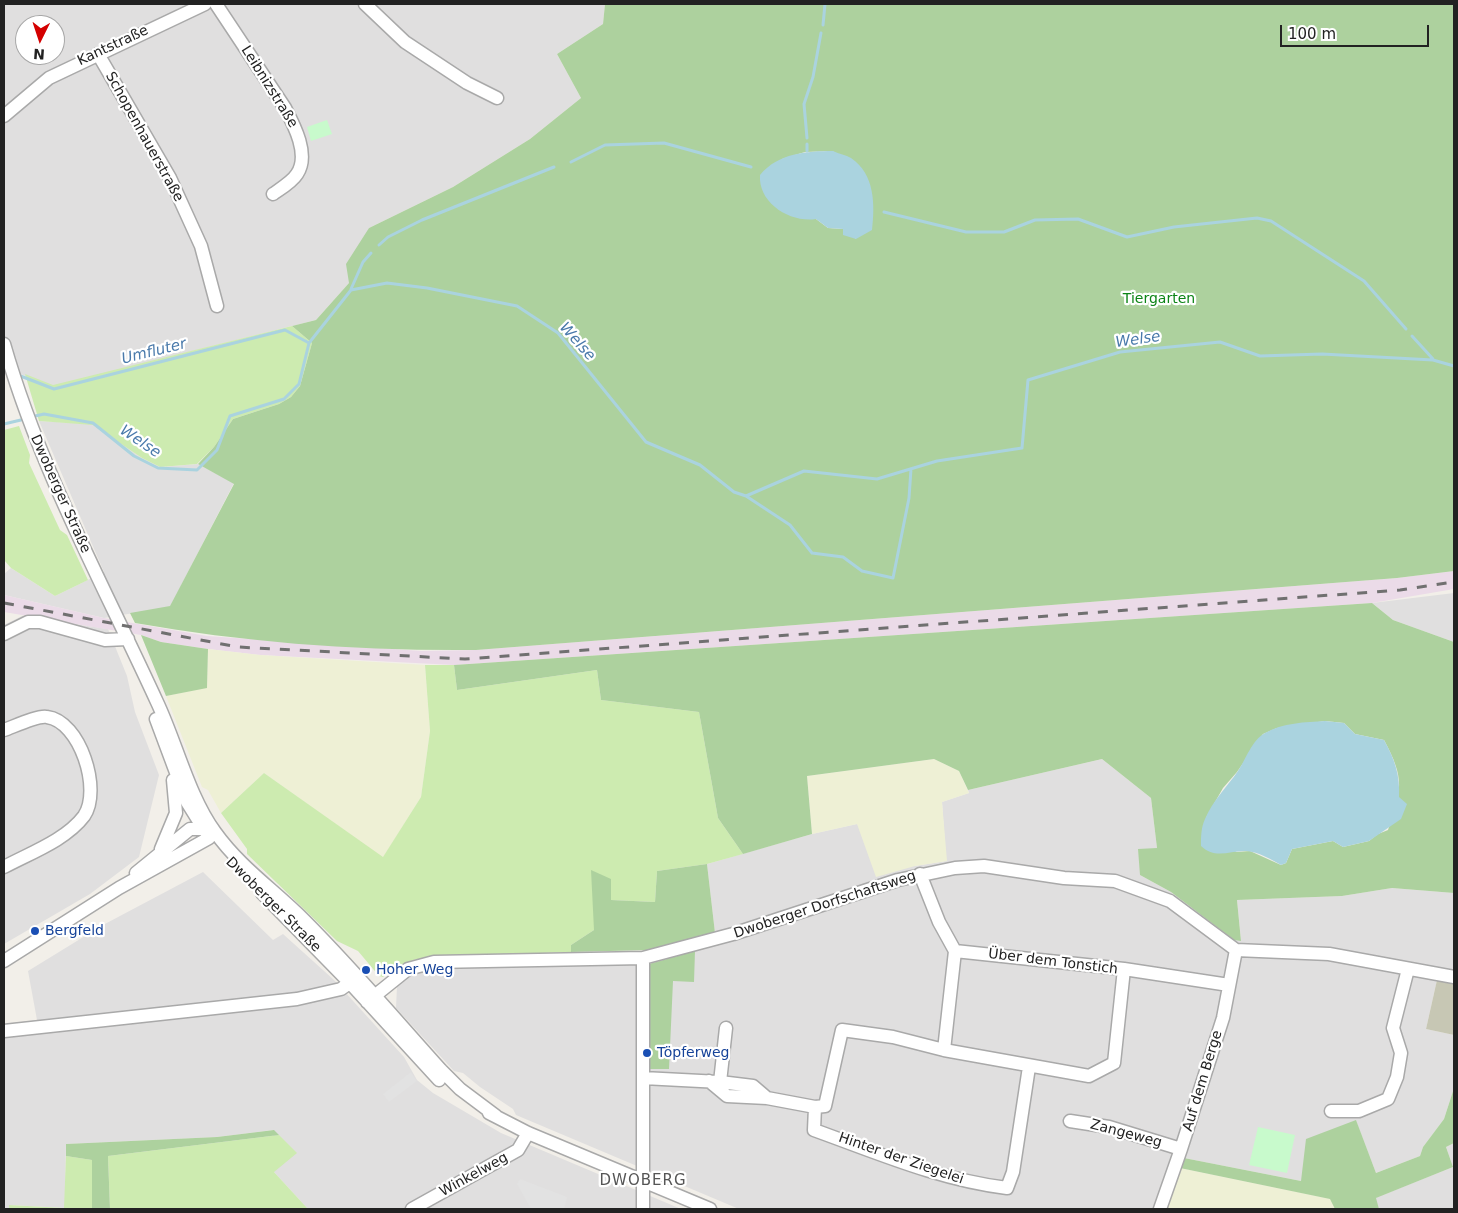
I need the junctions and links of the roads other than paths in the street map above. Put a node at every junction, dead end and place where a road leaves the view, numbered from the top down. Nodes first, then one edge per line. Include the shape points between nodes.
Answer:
1 (205, 4) edge
2 (216, 4) edge
3 (366, 4) edge
4 (98, 54) junction
5 (498, 98) dead end
6 (4, 116) edge
7 (273, 194) dead end
8 (217, 306) dead end
9 (5, 350) edge
10 (4, 634) edge
11 (128, 638) junction
12 (4, 730) edge
13 (168, 756) junction
14 (208, 832) junction
15 (159, 854) junction
16 (4, 867) edge
17 (920, 874) junction
18 (119, 888) junction
19 (1236, 950) junction
20 (955, 951) junction
21 (642, 958) junction
22 (4, 961) edge
23 (1124, 969) junction
24 (1408, 969) junction
25 (1454, 977) edge
26 (354, 980) junction
27 (1229, 985) junction
28 (371, 999) junction
29 (726, 1028) dead end
30 (4, 1031) edge
31 (944, 1050) junction
32 (1029, 1066) junction
33 (643, 1078) junction
34 (714, 1081) junction
35 (815, 1107) junction
36 (1331, 1111) dead end
37 (1070, 1121) dead end
38 (528, 1133) junction
39 (1182, 1149) junction
40 (643, 1180) junction
41 (412, 1209) edge
42 (644, 1209) edge
43 (710, 1209) edge
44 (1160, 1209) edge

1 - 4 street, Kantstraße
2 - 7 street, Leibnizstraße via 285,108 302,149 298,174
3 - 5 street via 405,42 467,83
4 - 6 street, Kantstraße via 49,78
4 - 8 street, Schopenhauerstraße via 170,178 201,246
9 - 11 street, Dwoberger Straße via 25,415 48,472
10 - 11 street via 28,622 40,622 105,640
11 - 13 street, Dwoberger Straße
11 - 14 street, Dwoberger Straße via 163,714
12 - 16 street via 46,716 62,722 73,733 89,773 91,797 76,826
13 - 14 street, Dwoberger Straße via 187,802
13 - 15 street via 176,792 176,812
14 - 15 street via 190,829
14 - 18 street
14 - 26 street, Dwoberger Straße via 303,919
15 - 18 street
17 - 19 street, Dwoberger Dorfschaftsweg via 984,866 1064,878 1115,880 1170,900
17 - 20 street via 939,922
17 - 21 street, Dwoberger Dorfschaftsweg via 734,934
18 - 22 street
19 - 24 street via 1329,954
19 - 27 street, Auf dem Berge
20 - 23 street, Über dem Tonstich
20 - 31 street
21 - 28 street, Dwoberger Dorfschaftsweg via 434,962 408,969
21 - 33 street
23 - 27 street
23 - 32 street, Über dem Tonstich via 1114,1063 1089,1076
24 - 25 street
24 - 36 street via 1393,1028 1401,1053 1397,1077 1388,1099 1359,1112
26 - 28 street, Dwoberger Straße
26 - 30 street via 341,989 298,999
27 - 39 street, Auf dem Berge via 1223,1018
28 - 38 street, Dwoberger Straße via 422,1063 450,1090
29 - 34 street
31 - 32 street, Über dem Tonstich
31 - 35 street, Über dem Tonstich via 893,1037 842,1030 826,1106
32 - 35 street, Hinter der Ziegelei via 1007,1188 977,1184 922,1169 814,1130
33 - 34 street
33 - 40 street
34 - 35 street via 727,1096 767,1098
37 - 39 street, Zangeweg via 1109,1127
38 - 40 street, Dwoberger Straße
38 - 41 street, Winkelweg via 518,1150
39 - 44 street, Auf dem Berge
40 - 42 street
40 - 43 street, Dwoberger Straße

